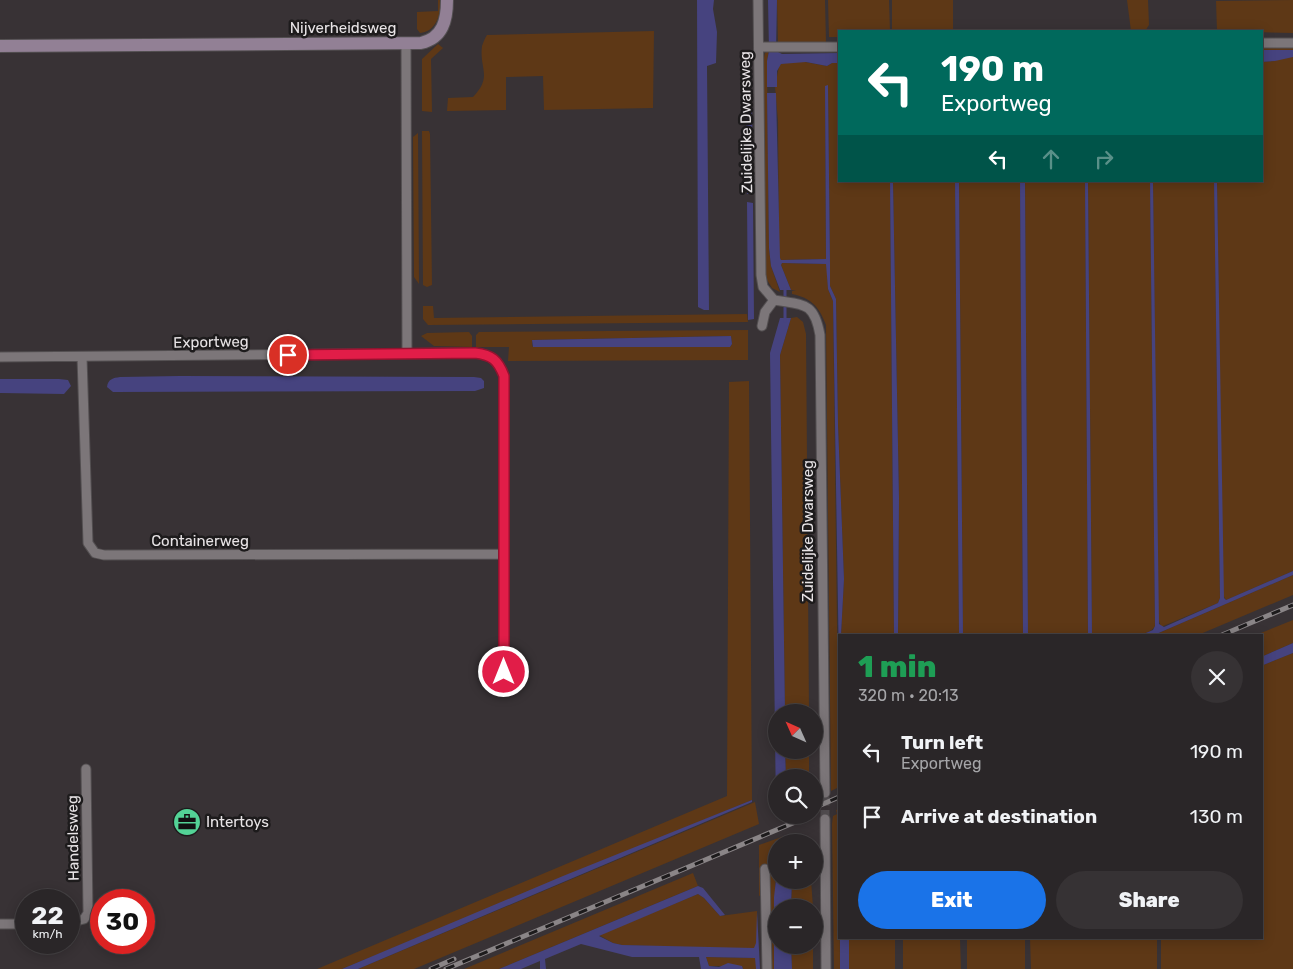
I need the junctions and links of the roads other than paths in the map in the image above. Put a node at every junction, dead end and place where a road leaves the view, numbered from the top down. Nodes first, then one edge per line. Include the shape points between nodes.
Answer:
1 (447, 0) edge
2 (758, 0) edge
3 (1263, 43) edge
4 (1293, 43) edge
5 (406, 44) junction
6 (0, 46) edge
7 (759, 47) junction
8 (838, 47) edge
9 (777, 300) junction
10 (762, 326) dead end
11 (407, 353) junction
12 (82, 356) junction
13 (0, 357) edge
14 (504, 554) junction
15 (504, 672) dead end
16 (86, 769) dead end
17 (826, 793) tunnel mouth
18 (825, 819) tunnel mouth
19 (765, 869) dead end
20 (80, 920) edge
21 (0, 924) edge
22 (15, 924) edge
23 (767, 969) edge
24 (826, 969) edge

1 - 5 street via 446,21 438,34 430,41
2 - 7 street, Zuidelijke Dwarsweg
3 - 4 street
5 - 6 street, Nijverheidsweg
5 - 11 street, Nijverheidsweg
7 - 8 street
7 - 9 street, Zuidelijke Dwarsweg via 761,274 764,288
9 - 10 street via 765,312
9 - 17 street, Zuidelijke Dwarsweg via 802,304 814,314 820,335
11 - 12 street, Exportweg
11 - 14 street, Exportweg via 475,353 489,355 499,363 504,376
12 - 13 street, Exportweg
12 - 14 street, Containerweg via 88,543 95,554
14 - 15 street, Exportweg
16 - 20 street, Handelsweg via 88,913
18 - 24 street
19 - 23 street
21 - 22 street

